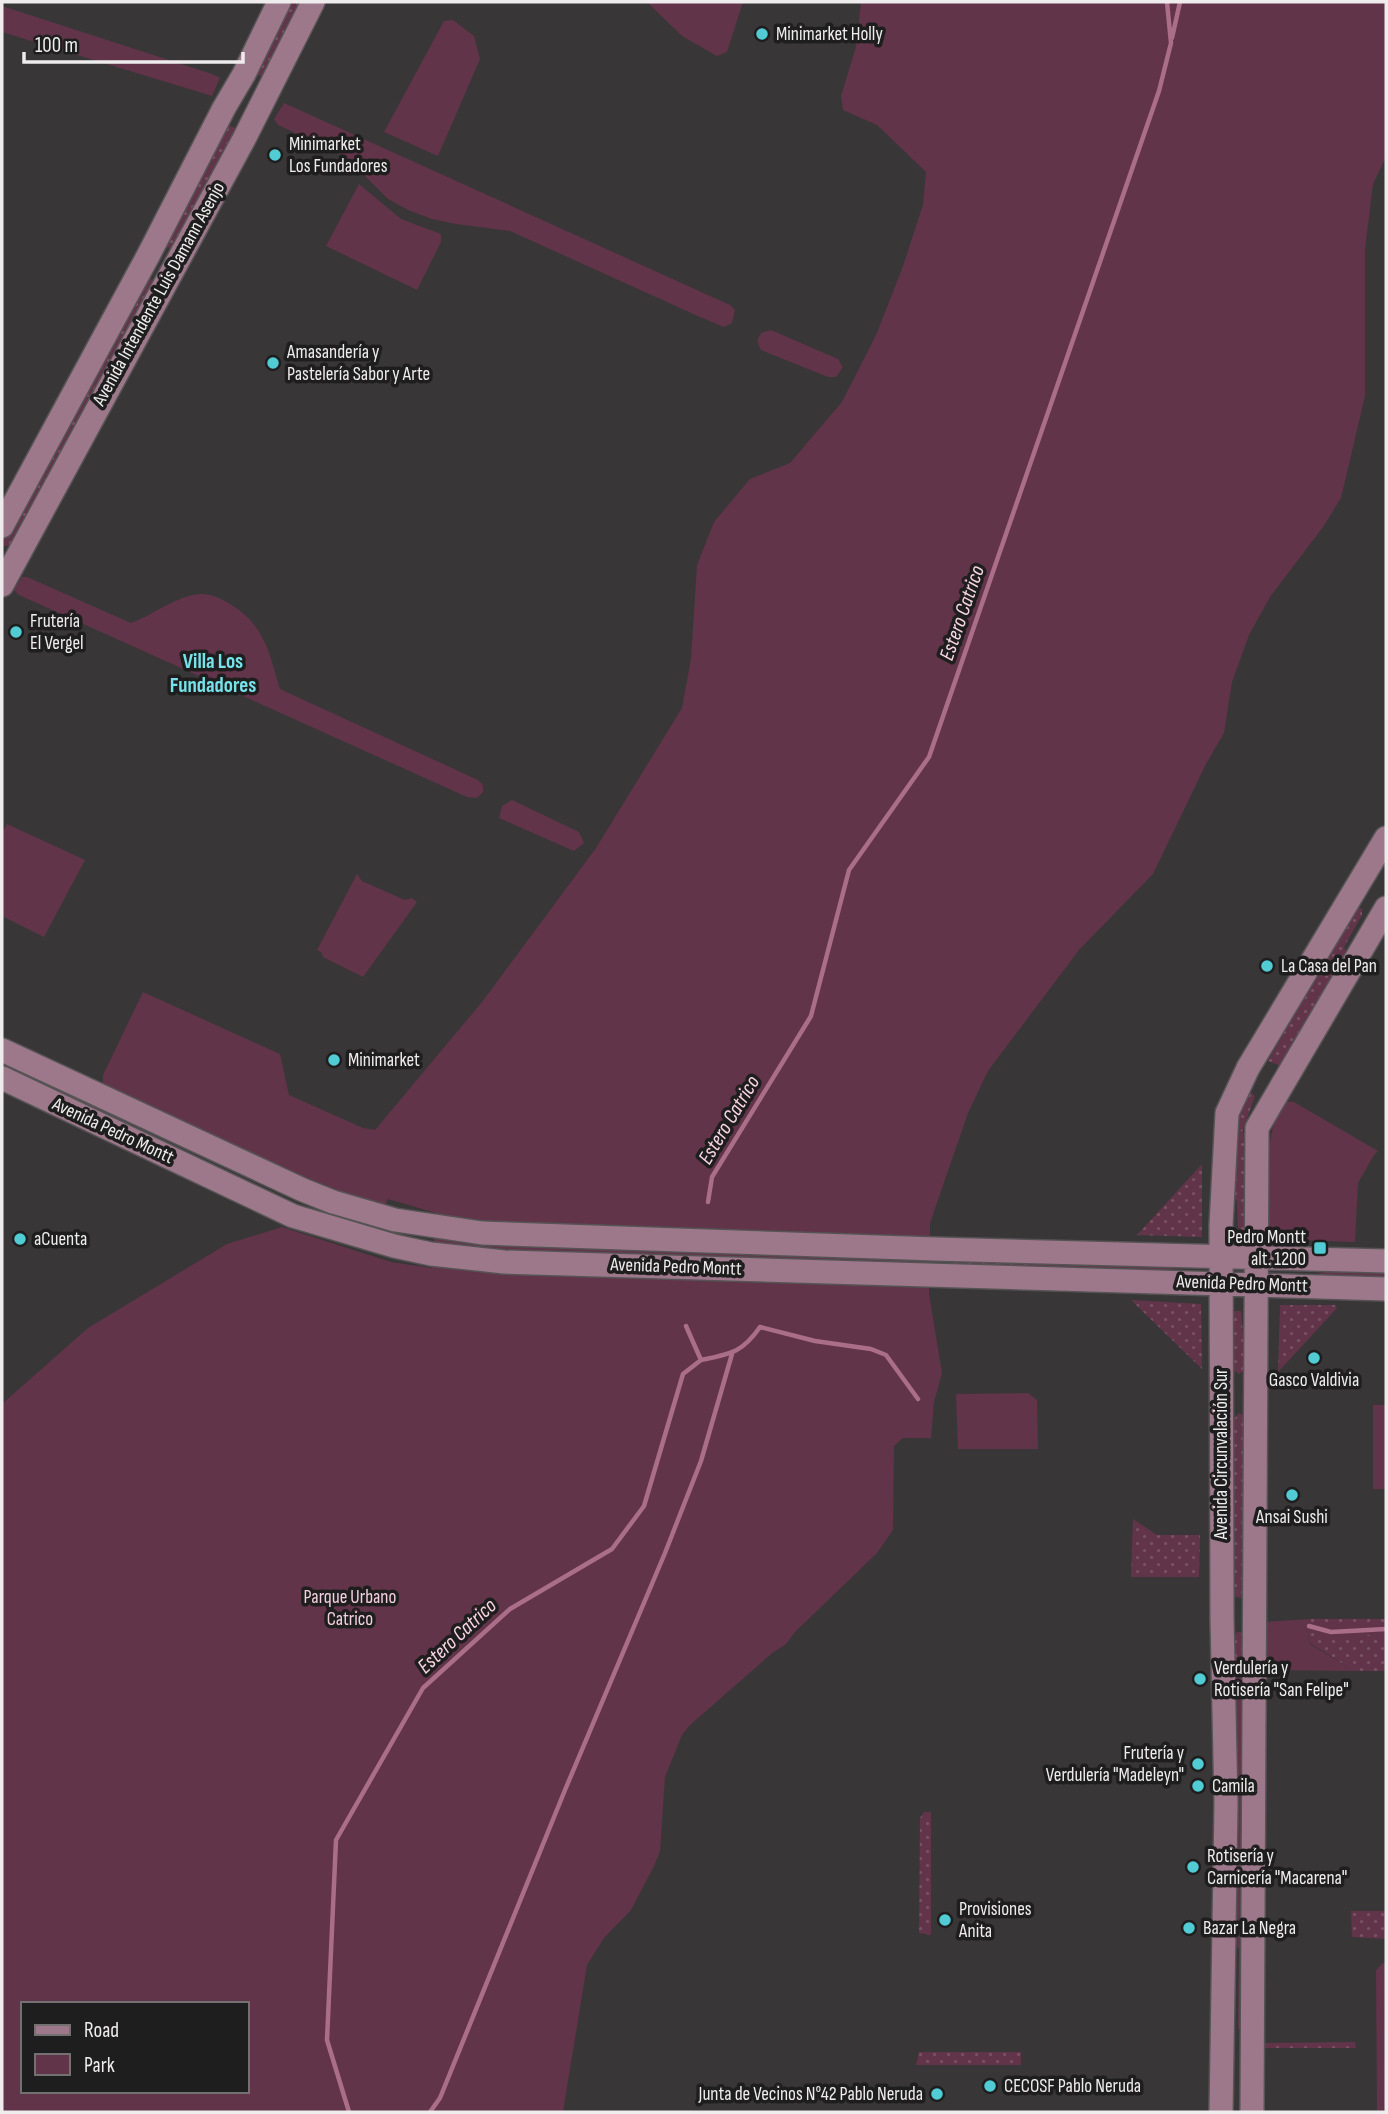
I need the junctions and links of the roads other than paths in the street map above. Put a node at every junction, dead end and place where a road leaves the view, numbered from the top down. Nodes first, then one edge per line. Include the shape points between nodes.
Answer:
1 (279, 2) edge
2 (313, 2) edge
3 (2, 526) edge
4 (2, 585) edge
5 (1386, 838) edge
6 (1386, 908) edge
7 (2, 1050) edge
8 (2, 1078) edge
9 (1222, 1257) junction
10 (1256, 1258) junction
11 (1386, 1261) edge
12 (1221, 1283) junction
13 (1256, 1285) junction
14 (1386, 1289) edge
15 (1221, 2112) edge
16 (1252, 2112) edge

1 - 3 main road, Avenida Intendente Luis Damann Asenjo
2 - 4 main road, Avenida Intendente Luis Damann Asenjo via 244,139
5 - 9 main road, Avenida Circunvalación Sur via 1248,1068 1227,1113
6 - 10 main road, Avenida Circunvalación Sur via 1257,1128
7 - 9 main road, Avenida Pedro Montt via 303,1190 363,1212 424,1226 482,1233
8 - 12 main road, Avenida Pedro Montt via 293,1216 431,1254 504,1262
9 - 10 main road, Avenida Pedro Montt
9 - 12 main road, Avenida Circunvalación Sur
10 - 11 main road, Avenida Pedro Montt
10 - 13 main road, Avenida Circunvalación Sur
12 - 13 main road, Avenida Pedro Montt
12 - 15 main road, Avenida Circunvalación Sur via 1226,1817
13 - 14 main road, Avenida Pedro Montt
13 - 16 main road, Avenida Circunvalación Sur

